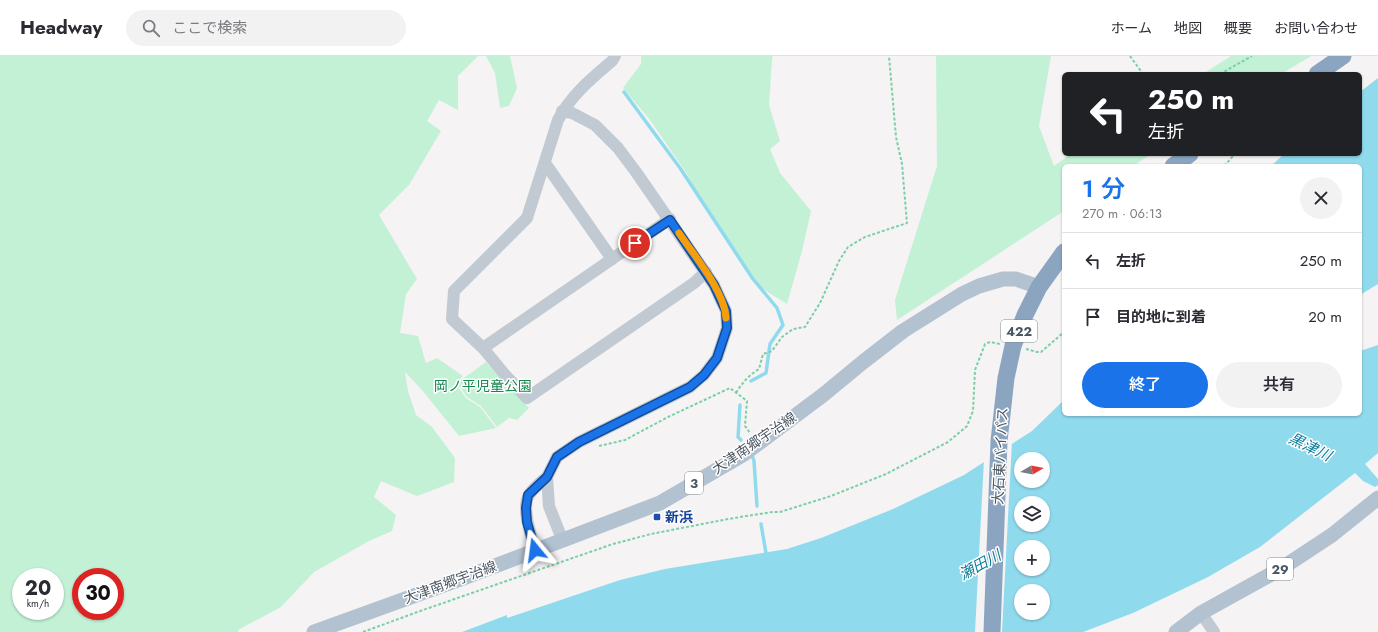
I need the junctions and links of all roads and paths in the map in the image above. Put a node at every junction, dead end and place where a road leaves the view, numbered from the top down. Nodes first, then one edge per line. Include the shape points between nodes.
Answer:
1 (615, 56) edge
2 (889, 56) edge
3 (1130, 56) edge
4 (1252, 56) edge
5 (1343, 56) edge
6 (1142, 72) edge
7 (1224, 72) edge
8 (1320, 72) edge
9 (562, 112) junction
10 (1187, 156) edge
11 (1233, 156) edge
12 (545, 163) junction
13 (1176, 164) edge
14 (1226, 164) edge
15 (670, 220) junction
16 (1062, 255) edge
17 (612, 259) junction
18 (706, 272) junction
19 (1039, 287) junction
20 (1062, 334) edge
21 (1013, 346) junction
22 (483, 348) junction
23 (736, 393) junction
24 (756, 445) junction
25 (597, 446) dead end
26 (547, 477) junction
27 (1378, 498) edge
28 (562, 539) junction
29 (535, 550) junction
30 (1200, 613) junction
31 (314, 632) edge
32 (363, 632) edge
33 (992, 632) edge
34 (1176, 632) edge
35 (1214, 632) edge

1 - 9 street via 586,83
2 - 23 path via 907,223 865,237 848,247 805,327 793,329 782,337 772,351 763,354 759,368
3 - 6 path
4 - 7 path
5 - 8 highway
9 - 12 street
9 - 15 street via 572,113 594,126 618,148
10 - 13 highway
11 - 14 path
12 - 17 street
12 - 22 street via 527,218 454,291 452,319
15 - 17 street
15 - 18 street
16 - 19 highway, 422
17 - 22 street
18 - 22 street via 694,283 527,398
18 - 26 street via 726,311 727,328 717,358 704,375 690,387 579,442 557,457
19 - 21 highway, 大石東バイパス / 422
19 - 24 main road, 大津南郷宇治線 / 3 via 1016,279 1003,279 962,294 903,331
20 - 21 path via 1041,352
21 - 32 path via 993,342 985,344 975,370 973,411 968,426 948,442 886,474 831,496 780,512 728,519 613,544
21 - 33 highway, 大石東バイパス / 422 via 1006,378 999,441
23 - 24 path via 747,401 746,426
23 - 25 path via 730,388 625,440
24 - 28 main road, 大津南郷宇治線 / 3 via 660,503
26 - 28 street via 549,506
26 - 29 street via 528,495 527,522
27 - 30 main road, 29 via 1332,535 1282,568
28 - 29 main road, 大津南郷宇治線 / 3
29 - 31 main road, 大津南郷宇治線 / 3
30 - 34 main road, 29
30 - 35 street

